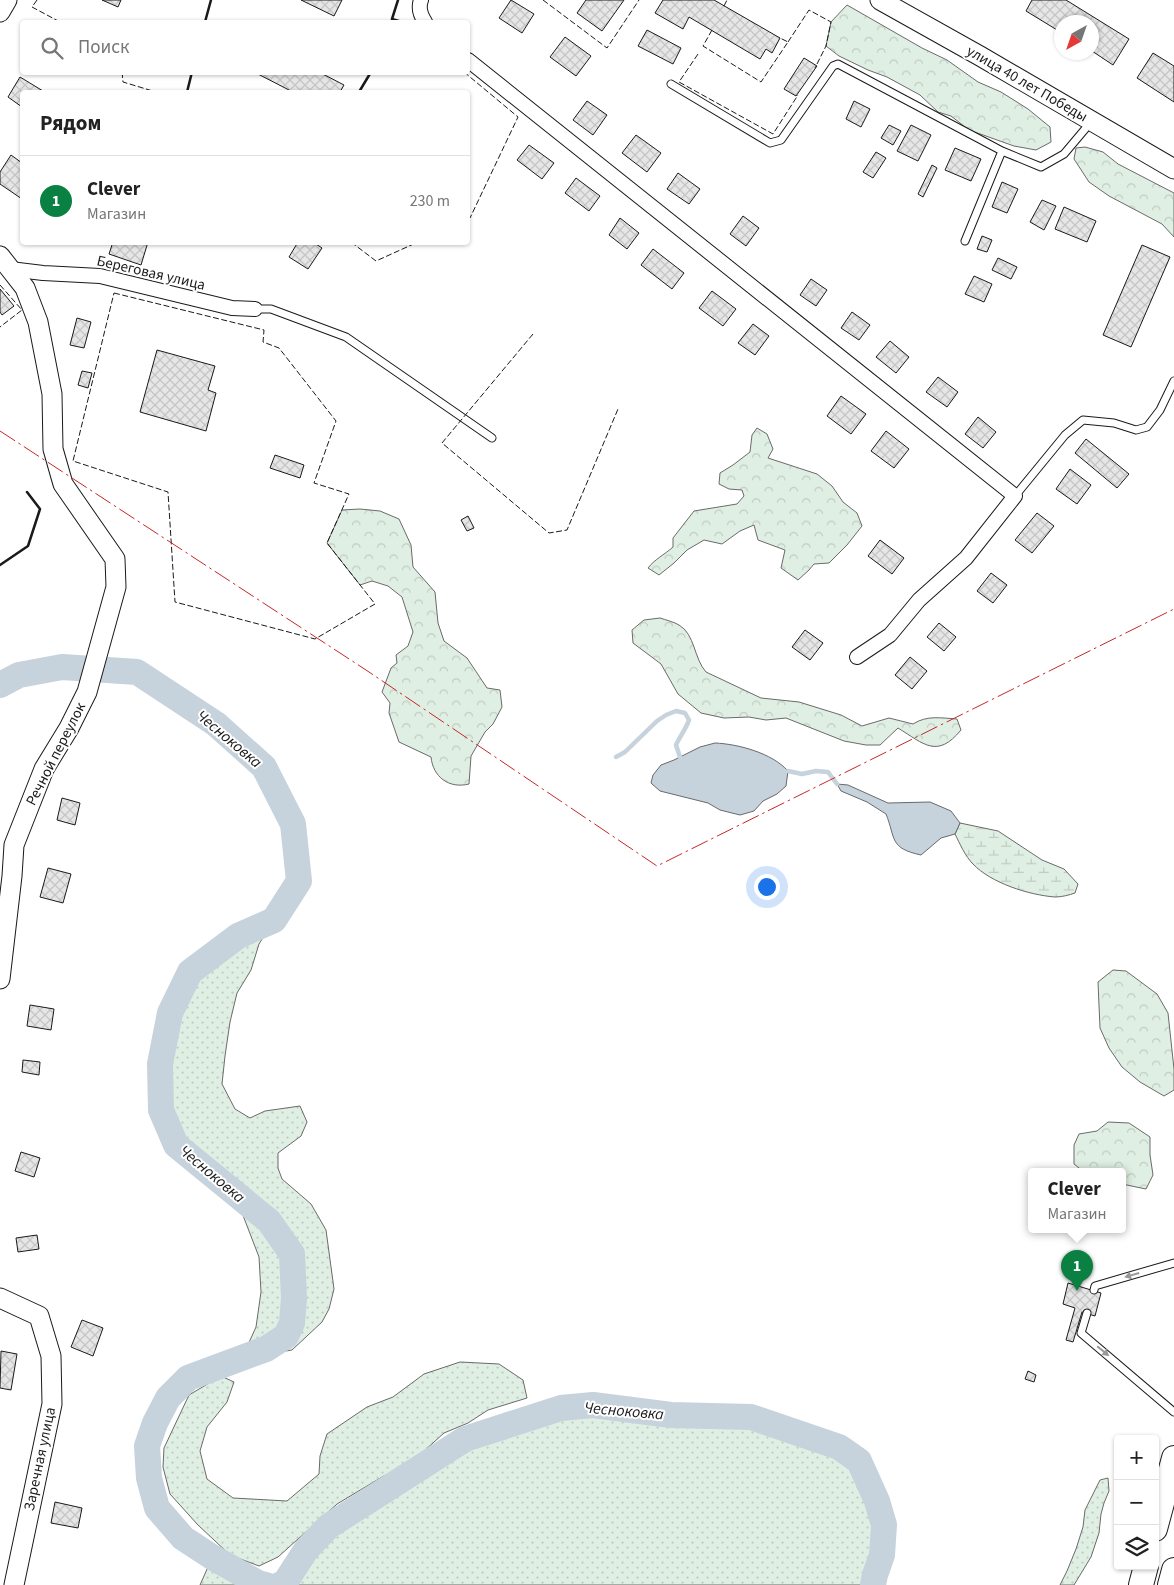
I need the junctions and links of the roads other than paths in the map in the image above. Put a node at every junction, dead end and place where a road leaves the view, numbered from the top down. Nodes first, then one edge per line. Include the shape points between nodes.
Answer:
1 (7, 0) edge
2 (421, 0) edge
3 (880, 0) edge
4 (0, 12) edge
5 (424, 20) edge
6 (470, 62) edge
7 (671, 84) dead end
8 (1092, 122) junction
9 (1002, 151) junction
10 (1174, 169) edge
11 (965, 241) dead end
12 (5, 263) edge
13 (255, 309) joint
14 (1174, 382) edge
15 (492, 438) dead end
16 (1015, 496) junction
17 (857, 657) dead end
18 (7, 847) edge
19 (0, 979) edge
20 (1174, 1263) edge
21 (1094, 1290) dead end
22 (0, 1298) edge
23 (1087, 1314) dead end
24 (1174, 1412) edge
25 (1174, 1458) edge
26 (1156, 1525) edge
27 (1145, 1570) edge
28 (1174, 1570) edge
29 (14, 1585) edge
30 (1141, 1585) edge
31 (1170, 1585) edge

1 - 4 street
2 - 5 street
3 - 8 street, улица 40 лет Победы
6 - 16 street
7 - 9 lane via 770,143 781,140 833,66 838,64
8 - 9 lane via 1064,154 1042,167
8 - 10 street, улица 40 лет Победы
9 - 11 lane
12 - 13 street, Береговая улица via 43,273 100,276 232,308
12 - 18 street, Речной переулок via 25,288 38,322 52,394 53,448 63,484 115,560 116,587 87,692 44,769
13 - 15 lane via 272,310 346,337
14 - 16 lane via 1148,427 1136,430 1114,423 1083,420 1065,435
16 - 17 street via 966,558 918,600 890,635
18 - 19 street, Речной переулок via 12,876
20 -> 21 lane via 1095,1286
22 - 29 street, Заречная улица via 39,1316 51,1356 52,1404
23 -> 24 lane via 1081,1333
25 - 26 highway
27 - 30 highway
28 - 31 highway

